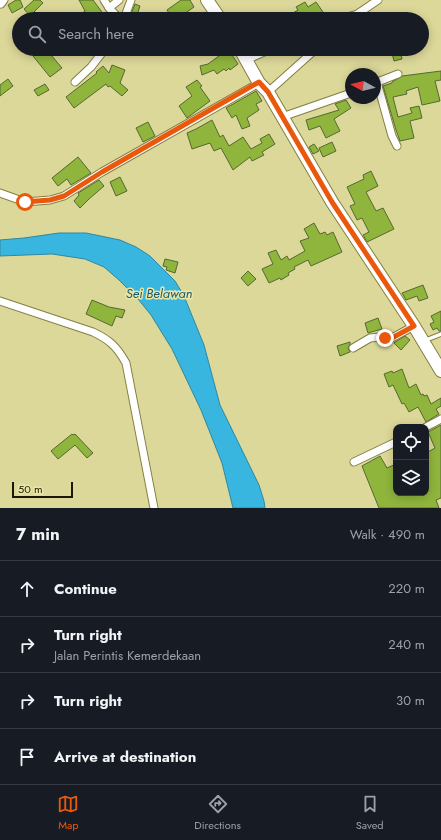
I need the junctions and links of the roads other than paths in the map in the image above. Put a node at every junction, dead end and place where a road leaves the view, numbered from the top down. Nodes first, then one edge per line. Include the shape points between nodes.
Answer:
1 (104, 0) edge
2 (119, 0) edge
3 (131, 0) edge
4 (207, 0) edge
5 (378, 0) edge
6 (109, 8) junction
7 (113, 12) edge
8 (127, 12) edge
9 (215, 12) edge
10 (359, 12) edge
11 (100, 56) edge
12 (244, 56) edge
13 (255, 56) edge
14 (308, 56) edge
15 (246, 60) junction
16 (398, 74) dead end
17 (381, 81) edge
18 (75, 82) dead end
19 (259, 82) junction
20 (268, 92) junction
21 (345, 95) edge
22 (381, 100) edge
23 (282, 117) junction
24 (397, 146) dead end
25 (0, 193) edge
26 (0, 301) edge
27 (414, 326) junction
28 (441, 334) edge
29 (423, 341) junction
30 (353, 348) dead end
31 (441, 371) edge
32 (441, 419) edge
33 (429, 425) edge
34 (393, 443) edge
35 (354, 462) dead end
36 (154, 508) edge

1 - 6 street
2 - 6 street
3 - 8 street
4 - 9 main road
5 - 10 street
6 - 7 street
11 - 18 street
12 - 15 main road
13 - 15 street
14 - 20 street
15 - 19 main road
16 - 17 street
19 - 20 main road
19 - 25 street via 64,196 25,202
20 - 23 main road
21 - 23 street
22 - 24 street
23 - 27 main road via 332,202
26 - 36 street via 93,332 118,349 126,364
27 - 29 main road
27 - 30 street via 390,339 370,338
28 - 29 lane
29 - 31 main road
32 - 33 street
34 - 35 street

